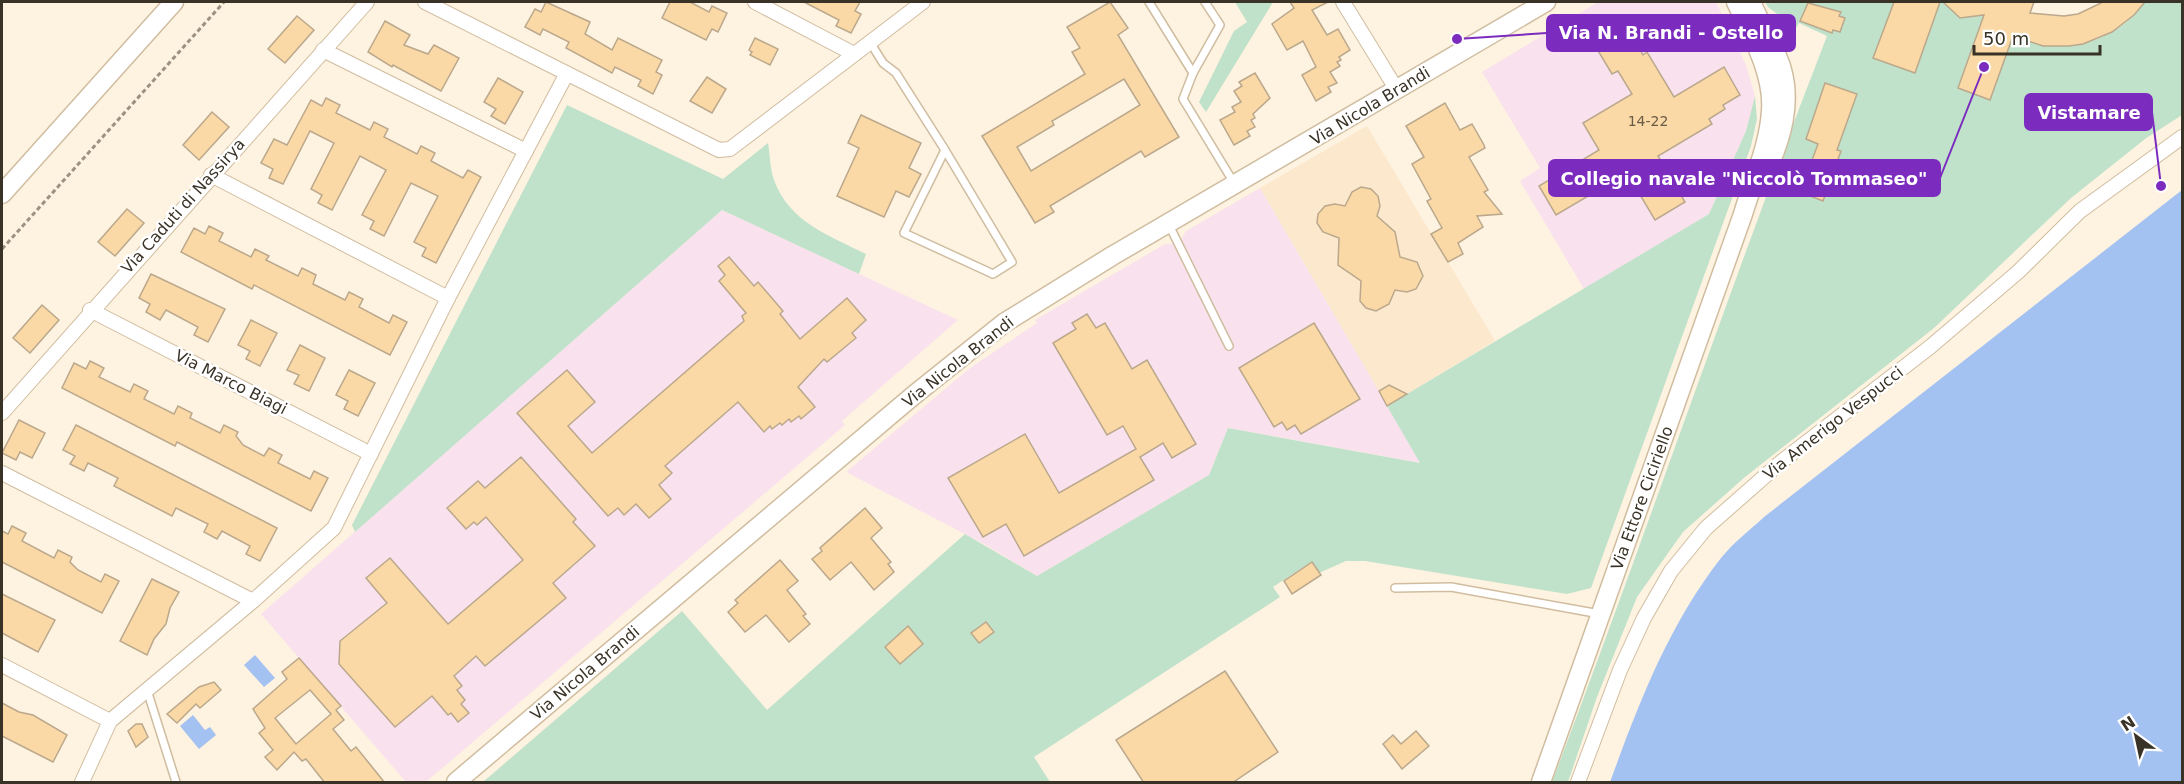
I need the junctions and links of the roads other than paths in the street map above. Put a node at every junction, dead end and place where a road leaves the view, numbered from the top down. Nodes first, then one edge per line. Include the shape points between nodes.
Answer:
1 (174, 2) edge
2 (367, 2) edge
3 (425, 2) edge
4 (755, 2) edge
5 (923, 2) edge
6 (1149, 2) edge
7 (1205, 2) edge
8 (1343, 2) edge
9 (1546, 2) edge
10 (1736, 2) edge
11 (1751, 2) edge
12 (870, 42) junction
13 (323, 50) junction
14 (854, 54) junction
15 (1192, 73) junction
16 (566, 75) junction
17 (1397, 90) junction
18 (2182, 137) edge
19 (945, 150) junction
20 (526, 151) junction
21 (211, 175) junction
22 (1235, 186) junction
23 (2, 194) edge
24 (1743, 214) junction
25 (1169, 224) junction
26 (448, 298) junction
27 (90, 310) junction
28 (1229, 346) dead end
29 (2, 413) edge
30 (371, 454) junction
31 (2, 473) edge
32 (1395, 588) dead end
33 (253, 601) junction
34 (1601, 614) junction
35 (2, 665) edge
36 (147, 690) junction
37 (110, 721) junction
38 (82, 783) edge
39 (176, 783) edge
40 (456, 783) edge
41 (1541, 783) edge
42 (1578, 783) edge

1 - 23 street
2 - 13 street, Via Caduti di Nassirya
3 - 16 street
4 - 14 street
5 - 12 street
6 - 15 lane
7 - 15 lane via 1220,25
8 - 17 street
9 - 17 street, Via Nicola Brandi
10 - 24 street, Via Ettore Ciciriello via 1763,66 1772,110
11 - 24 street, Via Ettore Ciciriello via 1778,57 1786,98 1773,159
12 - 14 street
12 - 19 lane via 883,63 896,73
13 - 20 street
13 - 21 street, Via Caduti di Nassirya
14 - 16 street via 730,149 719,150
15 - 22 lane via 1183,99
16 - 20 street
17 - 22 street, Via Nicola Brandi
18 - 42 street, Via Amerigo Vespucci via 2080,211 2018,272 1939,339 1781,462 1706,528 1671,571 1644,618
19 - 19 lane via 904,233 993,274 1012,262
20 - 26 street
21 - 26 street
21 - 27 street, Via Caduti di Nassirya
22 - 25 street, Via Nicola Brandi
24 - 34 street, Via Ettore Ciciriello
25 - 28 lane
25 - 40 street, Via Nicola Brandi via 1004,323 970,348
26 - 30 street
27 - 29 street, Via Caduti di Nassirya
27 - 30 street, Via Marco Biagi
30 - 33 street via 329,535
31 - 33 street
32 - 34 lane via 1451,587
33 - 36 street
34 - 41 street, Via Ettore Ciciriello
35 - 37 street
36 - 37 street
36 - 39 lane
37 - 38 street

